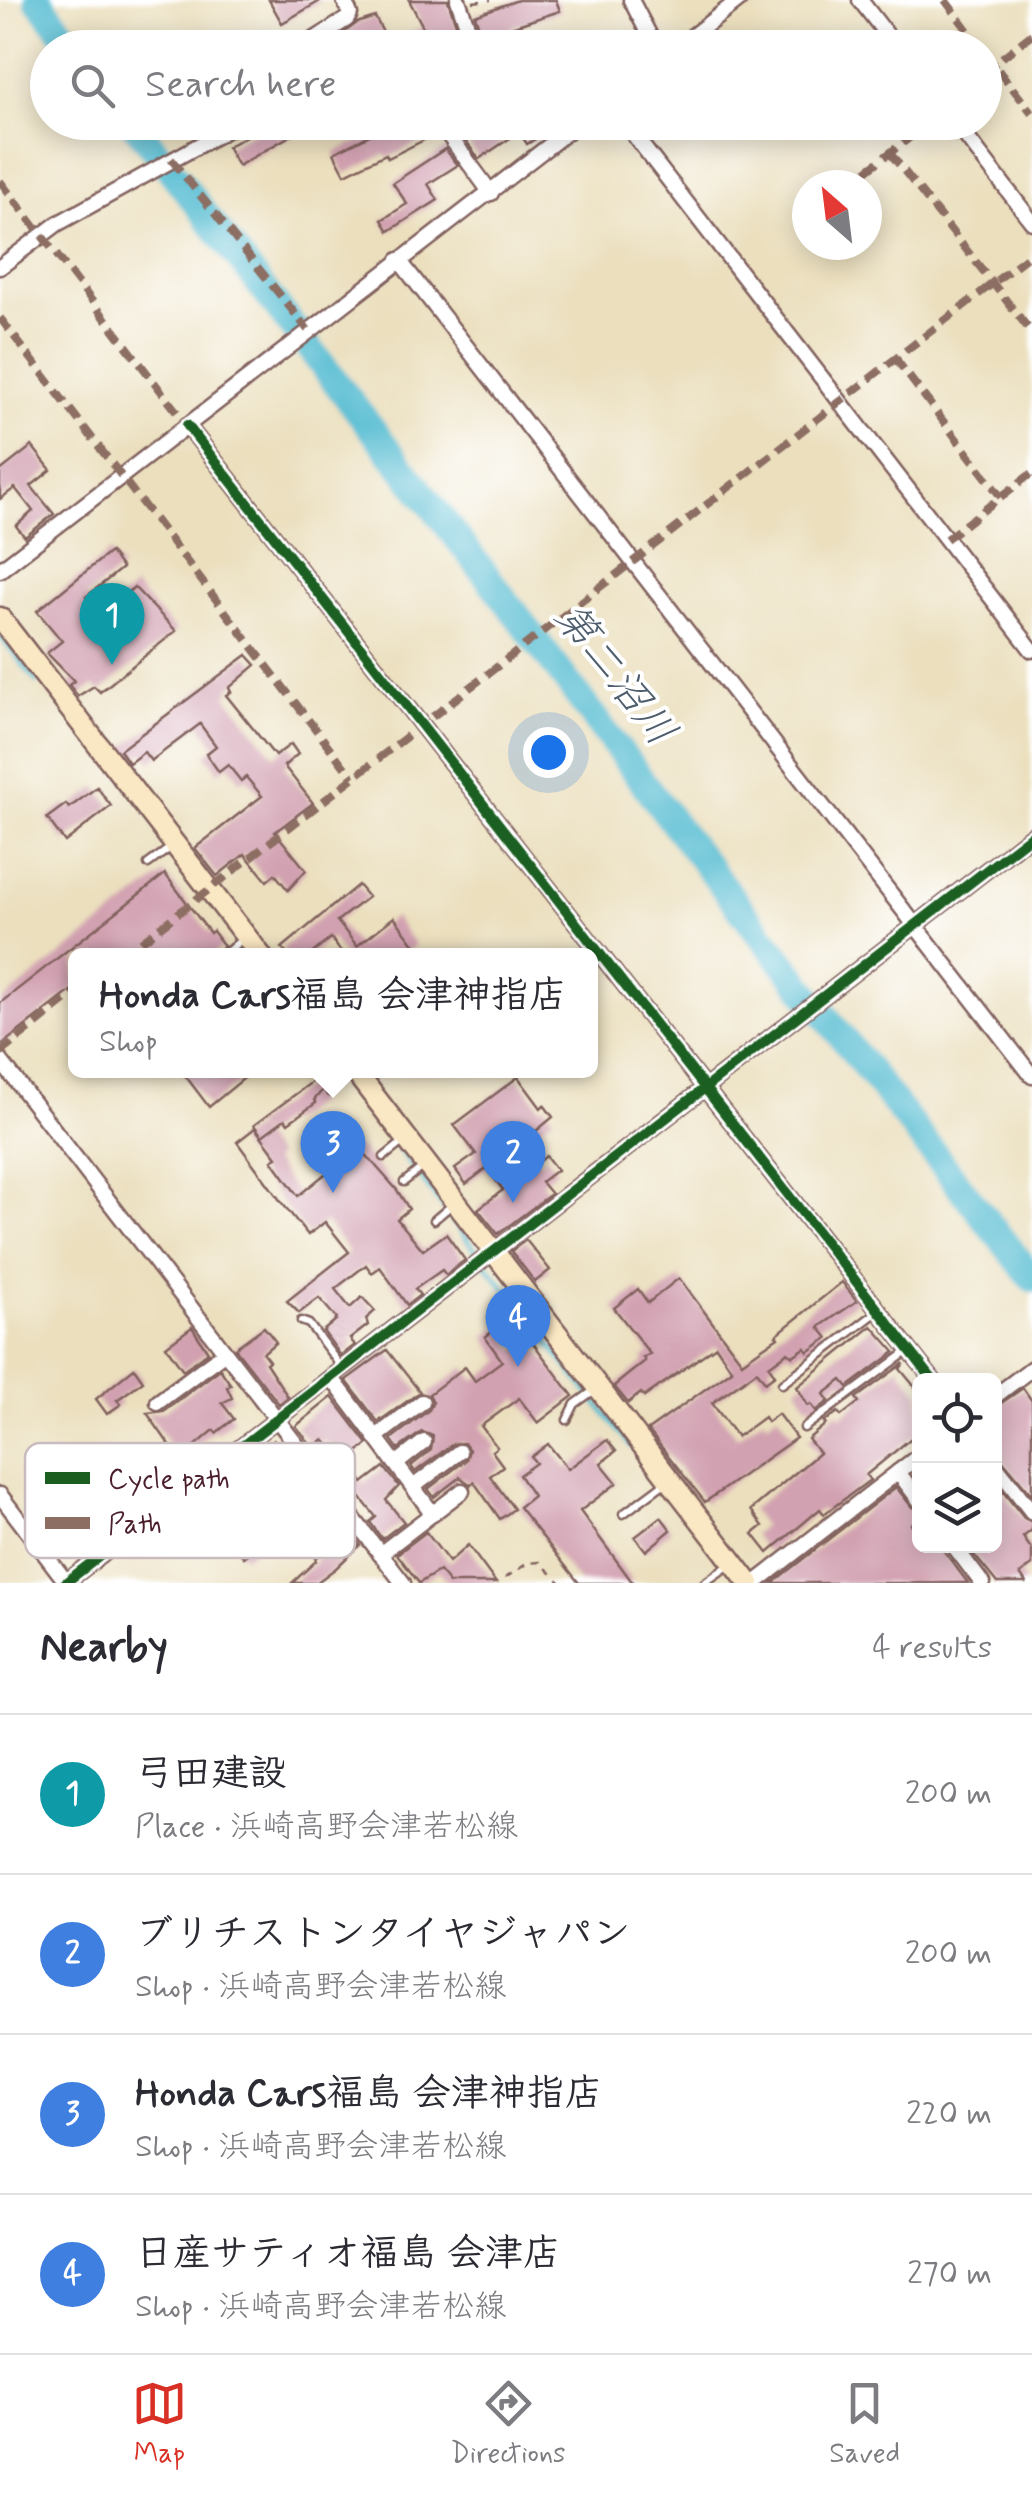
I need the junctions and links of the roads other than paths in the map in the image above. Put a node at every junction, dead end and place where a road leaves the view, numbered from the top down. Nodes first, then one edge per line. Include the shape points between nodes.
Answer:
1 (344, 0) edge
2 (632, 0) edge
3 (740, 0) edge
4 (860, 0) edge
5 (459, 2) edge
6 (329, 30) edge
7 (469, 30) edge
8 (647, 30) edge
9 (701, 30) edge
10 (883, 30) edge
11 (207, 140) edge
12 (452, 140) edge
13 (557, 140) edge
14 (638, 140) edge
15 (969, 140) edge
16 (491, 193) junction
17 (1032, 222) edge
18 (399, 260) junction
19 (0, 266) edge
20 (187, 425) junction
21 (0, 570) edge
22 (0, 618) edge
23 (1032, 650) edge
24 (1032, 835) edge
25 (174, 844) junction
26 (148, 864) dead end
27 (916, 925) junction
28 (238, 943) junction
29 (232, 948) edge
30 (247, 948) edge
31 (593, 948) edge
32 (598, 955) edge
33 (0, 1060) edge
34 (1032, 1076) edge
35 (346, 1078) edge
36 (351, 1078) edge
37 (703, 1090) junction
38 (330, 1092) dead end
39 (399, 1146) junction
40 (384, 1157) dead end
41 (418, 1171) junction
42 (404, 1182) dead end
43 (486, 1258) junction
44 (525, 1312) junction
45 (878, 1312) junction
46 (504, 1318) dead end
47 (301, 1320) dead end
48 (909, 1350) junction
49 (224, 1353) junction
50 (1032, 1368) edge
51 (337, 1373) junction
52 (927, 1373) edge
53 (782, 1384) dead end
54 (597, 1388) junction
55 (1002, 1391) edge
56 (158, 1402) dead end
57 (422, 1402) dead end
58 (276, 1420) junction
59 (567, 1420) dead end
60 (804, 1428) dead end
61 (376, 1438) junction
62 (424, 1442) dead end
63 (246, 1443) edge
64 (294, 1443) edge
65 (458, 1452) dead end
66 (912, 1461) edge
67 (995, 1463) edge
68 (396, 1464) junction
69 (898, 1472) junction
70 (661, 1486) junction
71 (413, 1487) junction
72 (912, 1490) edge
73 (462, 1491) dead end
74 (0, 1495) edge
75 (1032, 1512) edge
76 (433, 1514) junction
77 (623, 1514) dead end
78 (355, 1522) edge
79 (25, 1528) edge
80 (959, 1553) edge
81 (380, 1554) junction
82 (47, 1558) edge
83 (98, 1558) edge
84 (733, 1563) junction
85 (66, 1583) edge
86 (403, 1583) edge
87 (704, 1583) edge
88 (752, 1583) edge
89 (982, 1583) edge

1 - 6 street via 350,14
2 - 8 street
3 - 9 street
4 - 10 street
5 - 7 street
11 - 19 street via 56,224
12 - 16 street
13 - 16 street
14 - 23 street
15 - 17 street
16 - 18 street
18 - 20 street
18 - 27 street
20 - 21 street
20 - 31 street
22 - 25 main road
24 - 27 street
25 - 26 lane
25 - 28 main road
27 - 34 street
27 - 37 street
28 - 29 lane
28 - 30 main road
32 - 37 street
33 - 49 street
35 - 38 lane
36 - 39 main road
37 - 43 street
37 - 45 street
39 - 40 lane
39 - 41 main road
41 - 42 lane
41 - 43 main road via 442,1213
43 - 44 main road
43 - 51 street
44 - 46 lane
44 - 54 main road
45 - 48 street
45 - 53 lane
47 - 51 lane
48 - 52 street
48 - 60 lane
49 - 56 street
49 - 58 street
50 - 55 street
51 - 58 street
51 - 61 street
54 - 59 lane via 575,1404
54 - 70 main road
57 - 61 street
58 - 63 street
58 - 64 street
61 - 68 street
62 - 68 street
65 - 71 street
66 - 69 street
67 - 75 street
68 - 71 street
69 - 72 street
69 - 88 street
70 - 77 lane
70 - 84 main road
71 - 76 street
73 - 76 street
74 - 79 street
76 - 81 street
78 - 81 street
80 - 89 street
81 - 86 street
82 - 85 street
83 - 85 street
84 - 87 lane
84 - 88 main road

